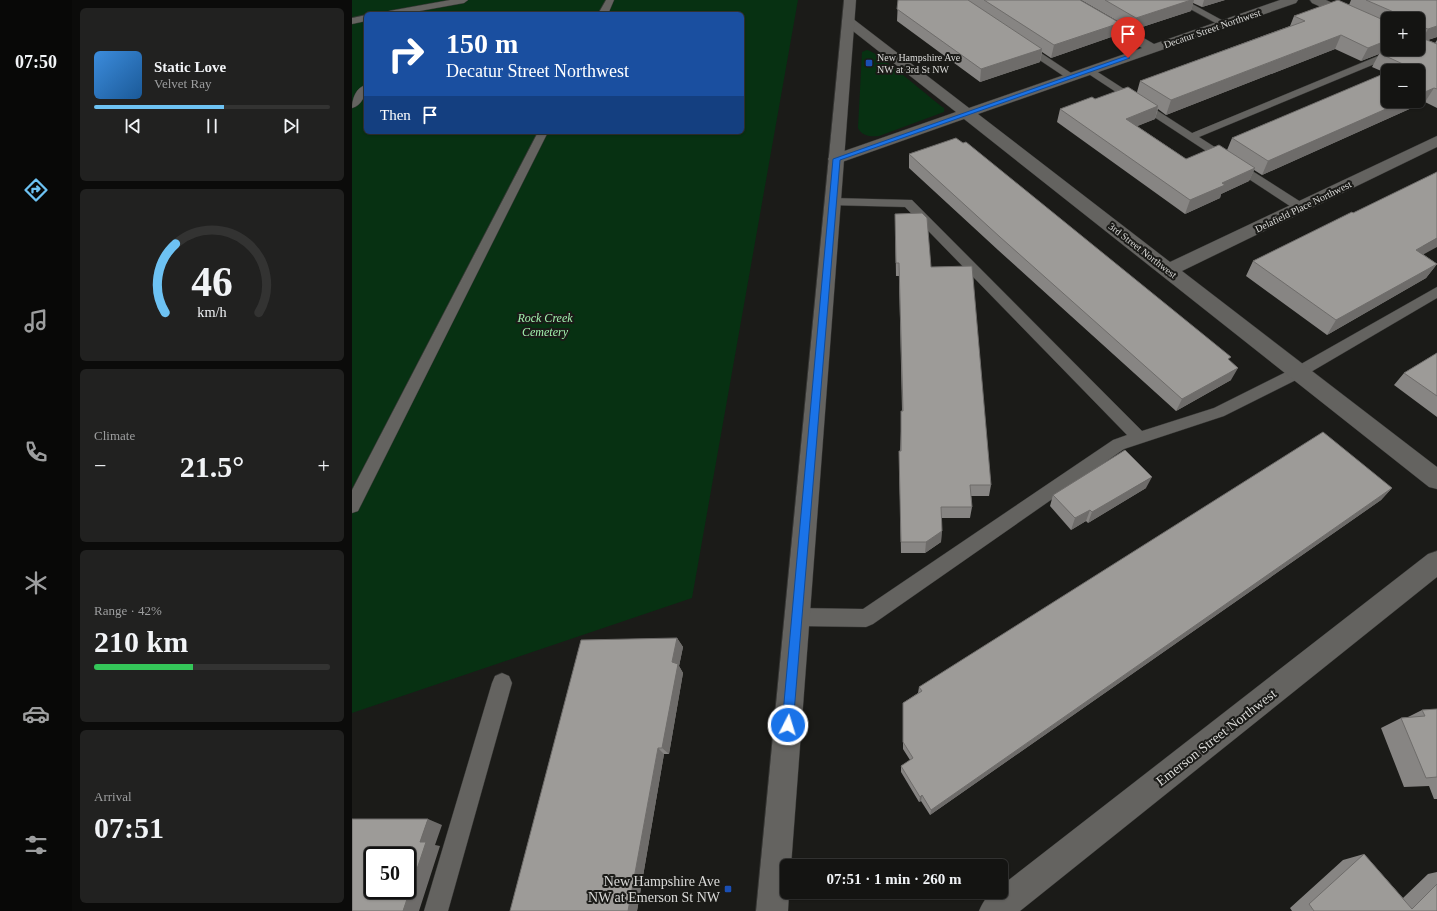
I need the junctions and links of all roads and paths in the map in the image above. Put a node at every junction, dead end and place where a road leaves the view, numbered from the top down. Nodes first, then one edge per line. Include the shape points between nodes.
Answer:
1 (464, 0) edge
2 (610, 0) edge
3 (1068, 0) edge
4 (1178, 0) edge
5 (1292, 0) edge
6 (1316, 0) edge
7 (434, 6) junction
8 (849, 10) edge
9 (400, 12) edge
10 (429, 12) edge
11 (604, 12) edge
12 (364, 18) edge
13 (352, 21) edge
14 (1224, 24) junction
15 (1381, 30) edge
16 (1013, 38) edge
17 (1153, 49) junction
18 (1386, 56) edge
19 (1090, 71) junction
20 (1072, 77) junction
21 (364, 90) edge
22 (364, 102) edge
23 (353, 103) edge
24 (968, 114) junction
25 (542, 134) edge
26 (1193, 136) junction
27 (1437, 141) edge
28 (836, 159) junction
29 (833, 202) junction
30 (1300, 207) junction
31 (1169, 270) junction
32 (1437, 292) edge
33 (1299, 372) junction
34 (1138, 437) junction
35 (1437, 480) edge
36 (352, 506) edge
37 (1437, 562) edge
38 (797, 617) junction
39 (502, 682) dead end
40 (436, 911) edge
41 (772, 911) edge
42 (995, 911) edge

1 - 7 lane
2 - 11 lane
3 - 17 street
4 - 14 lane
5 - 14 street, Decatur Street Northwest
6 - 15 street
7 - 9 lane
7 - 10 lane
8 - 24 street, 3rd Street Northwest
8 - 28 street
12 - 13 lane
14 - 17 street, Decatur Street Northwest
16 - 20 lane
17 - 19 street, Decatur Street Northwest
18 - 26 lane
19 - 20 street, Decatur Street Northwest
19 - 26 lane
20 - 24 street, Decatur Street Northwest
21 - 23 lane
22 - 23 lane
24 - 28 street, Decatur Street Northwest
24 - 31 street, 3rd Street Northwest
25 - 36 lane
26 - 30 lane
27 - 30 street, Delafield Place Northwest
28 - 29 street
29 - 34 lane via 908,203
29 - 38 street
30 - 31 street, Delafield Place Northwest
31 - 33 street, 3rd Street Northwest
32 - 33 lane
33 - 34 lane via 1219,412
33 - 35 street, 3rd Street Northwest
34 - 38 lane via 1119,444 866,618
37 - 42 street, Emerson Street Northwest
38 - 41 street
39 - 40 lane

